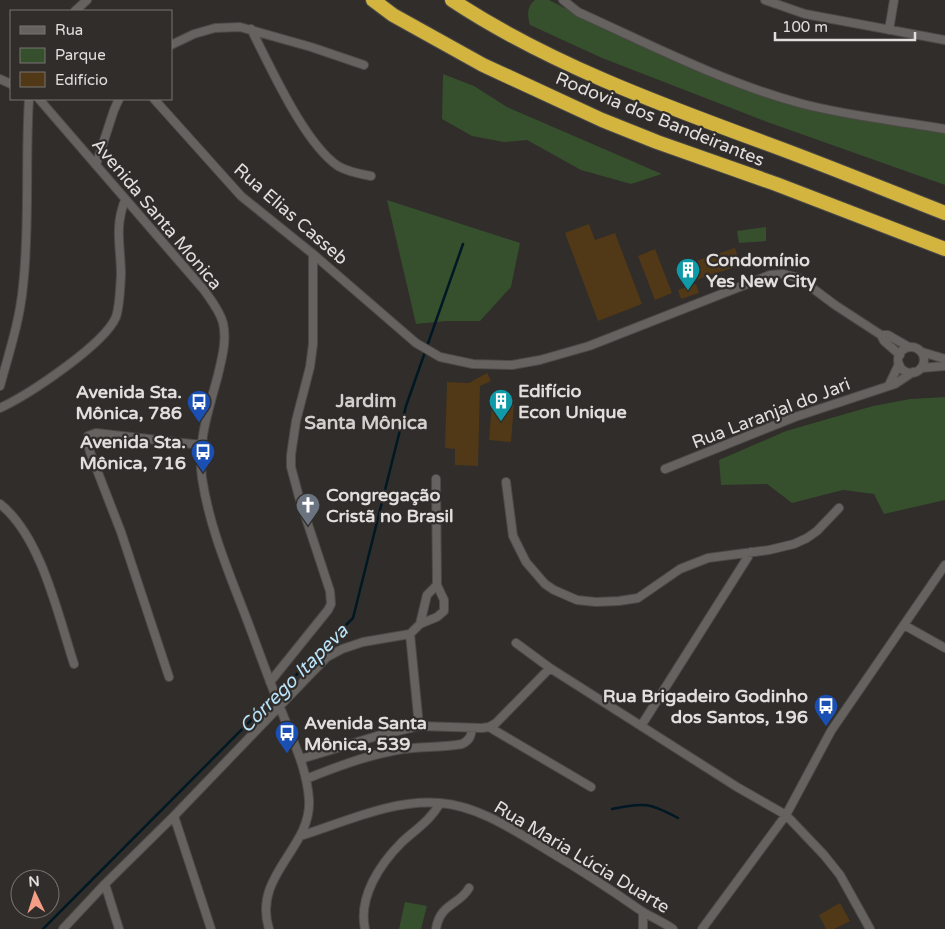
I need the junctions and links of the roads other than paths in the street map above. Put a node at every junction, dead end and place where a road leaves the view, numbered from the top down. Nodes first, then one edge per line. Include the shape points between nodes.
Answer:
1 (88, 0) edge
2 (373, 0) edge
3 (452, 0) edge
4 (563, 0) edge
5 (765, 0) edge
6 (894, 0) edge
7 (76, 10) edge
8 (250, 29) junction
9 (889, 30) junction
10 (945, 40) edge
11 (172, 45) edge
12 (364, 65) dead end
13 (29, 100) edge
14 (40, 100) edge
15 (119, 100) edge
16 (155, 100) edge
17 (945, 129) edge
18 (96, 165) junction
19 (371, 176) dead end
20 (125, 200) junction
21 (945, 212) edge
22 (945, 249) edge
23 (313, 254) junction
24 (881, 335) junction
25 (909, 347) junction
26 (922, 352) junction
27 (900, 355) junction
28 (945, 359) edge
29 (899, 364) junction
30 (945, 366) edge
31 (921, 368) junction
32 (913, 372) junction
33 (889, 385) junction
34 (0, 386) edge
35 (0, 408) edge
36 (201, 445) junction
37 (665, 469) dead end
38 (436, 479) dead end
39 (506, 482) dead end
40 (0, 504) edge
41 (839, 508) dead end
42 (751, 552) junction
43 (945, 566) edge
44 (437, 585) junction
45 (420, 624) junction
46 (904, 625) junction
47 (410, 634) junction
48 (516, 643) dead end
49 (945, 648) edge
50 (74, 664) dead end
51 (550, 668) junction
52 (169, 677) dead end
53 (271, 686) junction
54 (279, 704) junction
55 (419, 726) junction
56 (641, 726) junction
57 (489, 727) junction
58 (472, 728) junction
59 (300, 759) junction
60 (306, 779) junction
61 (591, 787) dead end
62 (440, 803) junction
63 (786, 815) junction
64 (174, 816) junction
65 (300, 836) junction
66 (105, 884) junction
67 (469, 888) dead end
68 (643, 912) junction
69 (63, 929) edge
70 (119, 929) edge
71 (211, 929) edge
72 (269, 929) edge
73 (365, 929) edge
74 (436, 929) edge
75 (643, 929) edge
76 (673, 929) edge
77 (702, 929) edge
78 (870, 929) edge

1 - 7 street
2 - 22 highway, Rodovia dos Bandeirantes via 393,15 483,65 602,120
3 - 21 highway, Rodovia dos Bandeirantes via 545,53 668,107
4 - 17 street via 578,12 758,90 804,104
5 - 9 street via 805,14
6 - 9 street
8 - 11 street via 214,28
8 - 12 street
8 - 19 street via 295,113 315,142 339,166
9 - 10 street
13 - 34 street via 23,288
14 - 18 street, Avenida Santa Monica
15 - 18 street
16 - 23 street, Rua Elias Casseb via 242,196
18 - 20 street, Avenida Santa Monica
20 - 35 street via 118,225 121,275 116,317 93,344 54,376
20 - 36 street, Avenida Santa Monica via 204,290 223,322 224,351
23 - 24 street, Rua Elias Casseb via 418,344 440,357 473,364 512,365 589,346 776,274 804,281
23 - 53 street via 313,344 290,455 331,604
24 - 25 street
24 - 27 street
25 - 26 street
25 - 27 street
26 - 28 street
26 - 31 street
27 - 29 street
29 - 32 street via 904,370
29 - 33 street
30 - 31 street
31 - 32 street
32 - 33 street, Rua Laranjal do Jari
33 - 37 street, Rua Laranjal do Jari via 795,417
36 - 52 street via 112,434 88,436 90,452 121,532
36 - 53 street, Avenida Santa Monica via 205,495 219,547
38 - 44 street
39 - 42 street via 514,536 526,562 545,584 577,600 619,602 638,598 693,562
40 - 50 street via 18,521 42,566
41 - 42 street via 807,538
42 - 56 street
43 - 46 street
44 - 45 street via 427,595
44 - 45 street via 444,600 444,611
45 - 47 street
46 - 49 street
46 - 63 street via 831,731
47 - 54 street via 363,642 327,657
47 - 55 street
48 - 51 street
51 - 56 street
51 - 57 street
53 - 54 street, Avenida Santa Monica
54 - 59 street, Avenida Santa Monica
54 - 64 street
55 - 58 street
55 - 59 street
56 - 63 street
57 - 58 street
57 - 61 street
58 - 60 street via 467,742 462,744 376,754
59 - 60 street, Avenida Santa Monica
60 - 65 street, Avenida Santa Monica via 310,812
62 - 65 street, Rua Maria Lúcia Duarte via 387,808
62 - 68 street, Rua Maria Lúcia Duarte via 464,808 521,834
62 - 73 street via 430,817 387,858 366,898 363,912
63 - 77 street
63 - 78 street via 840,875
64 - 66 street
64 - 71 street
65 - 72 street, Avenida Santa Monica via 275,875 267,900
66 - 69 street
66 - 70 street
67 - 74 street via 442,912
68 - 75 street
68 - 76 street, Rua Maria Lúcia Duarte

